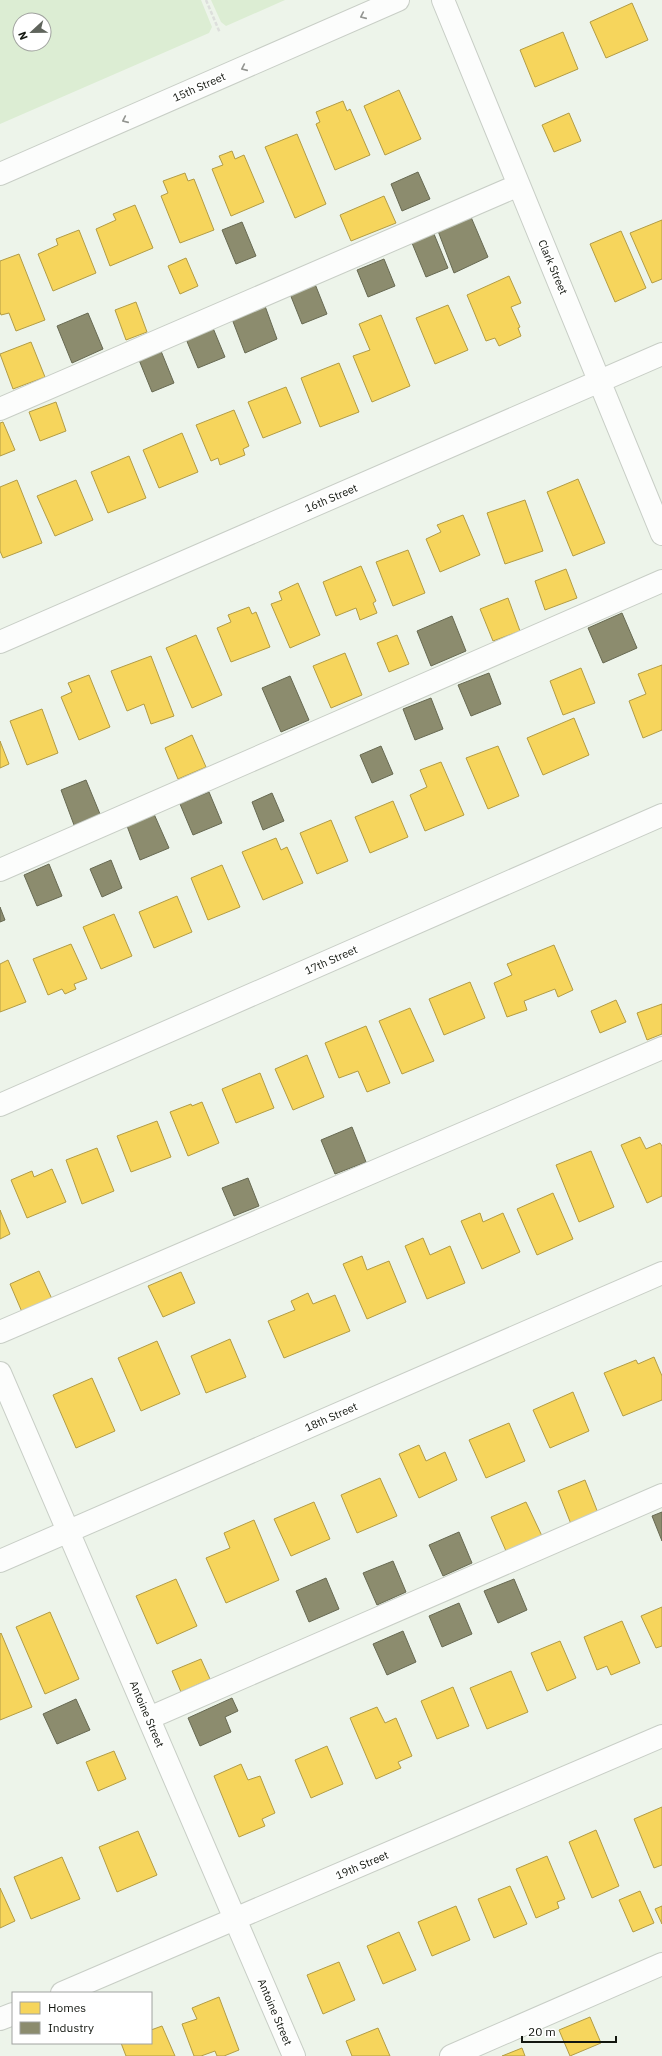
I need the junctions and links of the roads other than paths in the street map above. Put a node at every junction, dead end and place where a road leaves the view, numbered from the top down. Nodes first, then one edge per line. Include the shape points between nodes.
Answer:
1 (398, 0) edge
2 (443, 0) edge
3 (0, 174) edge
4 (519, 185) junction
5 (662, 354) edge
6 (601, 381) junction
7 (0, 409) edge
8 (662, 534) edge
9 (662, 581) edge
10 (0, 642) edge
11 (662, 815) edge
12 (0, 870) edge
13 (662, 1048) edge
14 (0, 1105) edge
15 (662, 1273) edge
16 (0, 1332) edge
17 (0, 1373) edge
18 (662, 1495) edge
19 (68, 1531) junction
20 (0, 1561) edge
21 (149, 1718) junction
22 (662, 1736) edge
23 (236, 1919) junction
24 (662, 1964) edge
25 (64, 1992) edge
26 (12, 2014) edge
27 (0, 2019) edge
28 (294, 2056) edge
29 (451, 2056) edge

1 -> 3 street, 15th Street
2 - 4 street, Clark Street
4 - 6 street, Clark Street
4 - 7 street
5 - 6 street, 16th Street
6 - 8 street, Clark Street
6 - 10 street, 16th Street
9 - 12 street
11 - 14 street, 17th Street
13 - 16 street
15 - 19 street, 18th Street
17 - 19 street, Antoine Street
18 - 21 street
19 - 20 street, 18th Street
19 - 21 street, Antoine Street
21 - 23 street, Antoine Street
22 - 23 street, 19th Street
23 - 25 street, 19th Street
23 - 28 street, Antoine Street
24 - 29 street
26 - 27 street

